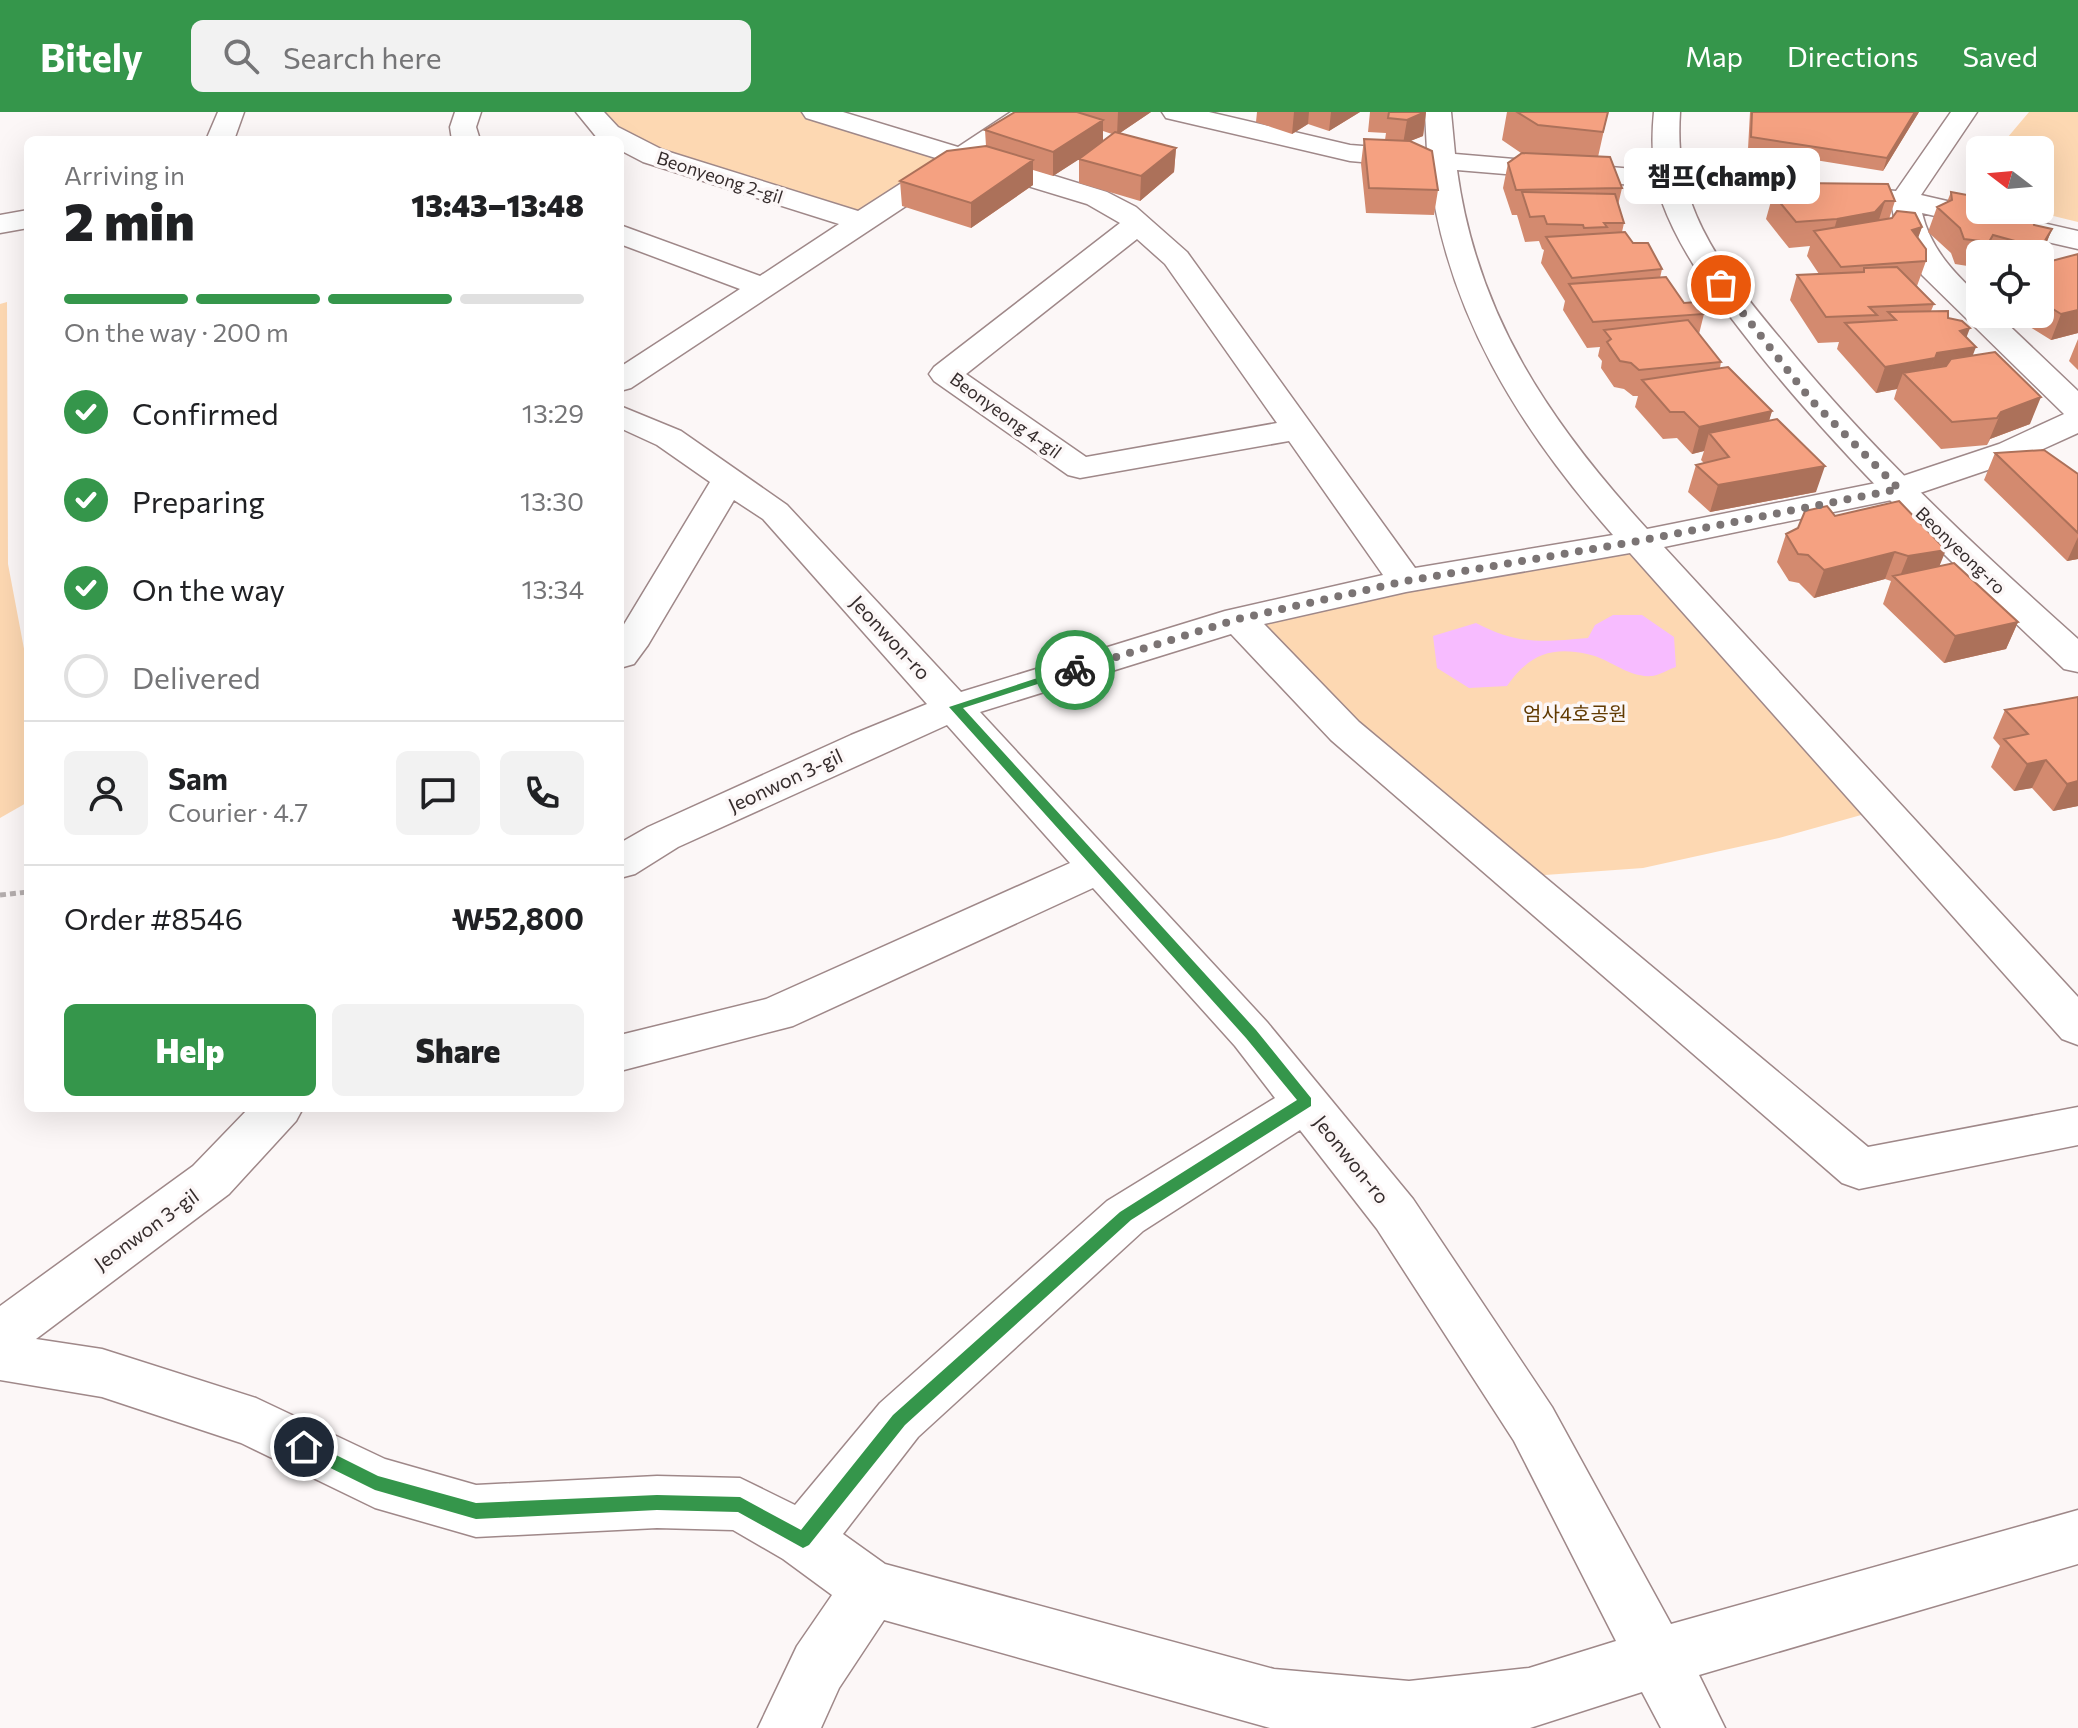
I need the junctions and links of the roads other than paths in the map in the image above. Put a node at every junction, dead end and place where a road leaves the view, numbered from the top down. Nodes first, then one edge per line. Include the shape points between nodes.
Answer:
1 (231, 112) edge
2 (468, 112) edge
3 (589, 112) edge
4 (815, 112) edge
5 (1029, 112) edge
6 (1175, 112) edge
7 (1438, 112) edge
8 (1667, 112) edge
9 (1964, 112) edge
10 (222, 136) edge
11 (465, 136) edge
12 (614, 136) edge
13 (624, 141) edge
14 (961, 157) junction
15 (1441, 162) junction
16 (1670, 178) junction
17 (1904, 200) junction
18 (24, 220) edge
19 (862, 222) junction
20 (1139, 223) junction
21 (0, 224) edge
22 (624, 235) edge
23 (2078, 240) edge
24 (763, 287) junction
25 (624, 378) edge
26 (2078, 409) edge
27 (624, 418) edge
28 (2078, 420) edge
29 (1300, 429) junction
30 (728, 481) junction
31 (1899, 489) junction
32 (1639, 541) junction
33 (1406, 581) junction
34 (1238, 619) junction
35 (624, 651) edge
36 (2078, 660) edge
37 (955, 707) junction
38 (624, 861) edge
39 (1101, 867) junction
40 (2078, 1027) edge
41 (624, 1052) edge
42 (1306, 1102) junction
43 (275, 1112) edge
44 (2078, 1126) edge
45 (0, 1336) edge
46 (0, 1357) edge
47 (2078, 1537) edge
48 (803, 1540) junction
49 (871, 1588) junction
50 (1659, 1657) junction
51 (789, 1728) edge
52 (1694, 1728) edge

1 - 10 street
2 - 11 street
3 - 12 street, Beonyeong 2-gil
4 - 14 street
5 - 14 street
6 - 15 street via 1350,153
7 - 15 street
8 - 16 street, Beonyeong-ro via 1664,135
9 - 17 street
13 - 19 street, Beonyeong 2-gil via 653,156
14 - 19 street
14 - 20 street via 1097,198
15 - 16 street
15 - 32 street via 1459,260 1483,322 1521,392 1588,485
16 - 17 street
16 - 31 street, Beonyeong-ro via 1680,212 1721,285 1811,400
17 - 23 street
17 - 26 street via 1911,227 1933,269
18 - 21 street
19 - 24 street
20 - 29 street via 1176,258
20 - 29 street, Beonyeong 4-gil via 945,374 1080,468
22 - 24 street
24 - 25 street
27 - 30 street, Jeonwon-ro via 669,438
28 - 31 street via 2011,451
29 - 33 street
30 - 35 street
30 - 37 street, Jeonwon-ro via 775,512
31 - 32 street
31 - 36 street, Beonyeong-ro
32 - 33 street
32 - 40 street
33 - 34 street
34 - 37 street
34 - 44 street via 1345,731 1859,1169
37 - 38 street, Jeonwon 3-gil via 663,837
37 - 39 street, Jeonwon-ro
39 - 41 street via 777,1014
39 - 42 street, Jeonwon-ro
42 - 48 street via 1125,1216 899,1420
42 - 50 street, Jeonwon-ro via 1395,1214 1533,1424
43 - 45 street, Jeonwon 3-gil via 211,1180
46 - 48 street via 102,1373 256,1423 375,1482 476,1511 657,1502 740,1504
47 - 50 street
48 - 49 street
49 - 50 street via 1274,1699 1394,1710 1529,1698
49 - 51 street via 818,1667
50 - 52 street, Jeonwon-ro

